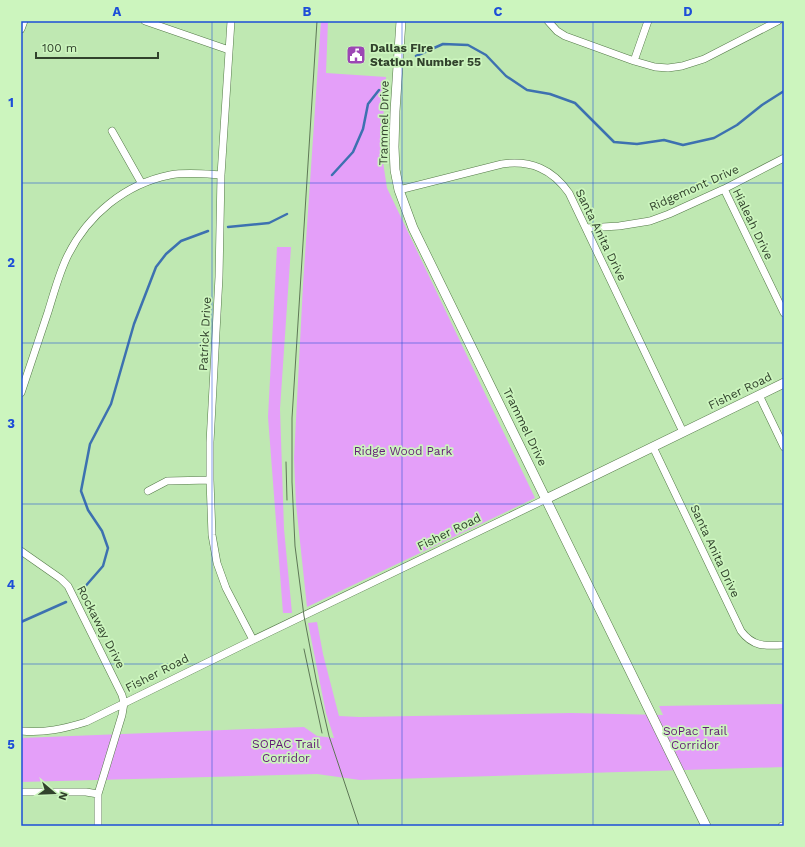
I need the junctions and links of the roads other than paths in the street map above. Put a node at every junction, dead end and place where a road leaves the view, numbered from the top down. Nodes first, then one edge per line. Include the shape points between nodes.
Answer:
1 (24, 21) edge
2 (145, 21) edge
3 (231, 21) edge
4 (401, 21) edge
5 (548, 21) edge
6 (648, 21) edge
7 (778, 21) edge
8 (21, 29) edge
9 (229, 50) junction
10 (634, 61) junction
11 (112, 131) dead end
12 (784, 158) edge
13 (221, 175) junction
14 (142, 184) junction
15 (724, 189) junction
16 (399, 190) junction
17 (586, 228) junction
18 (784, 313) edge
19 (784, 383) edge
20 (21, 393) edge
21 (759, 395) junction
22 (684, 432) junction
23 (653, 447) junction
24 (784, 447) edge
25 (210, 480) junction
26 (148, 491) dead end
27 (546, 499) junction
28 (21, 551) edge
29 (253, 640) junction
30 (784, 645) edge
31 (124, 703) junction
32 (21, 731) edge
33 (21, 792) edge
34 (98, 794) junction
35 (98, 826) edge
36 (706, 826) edge

1 - 8 street
2 - 9 street
3 - 9 street, Patrick Drive
4 - 16 street, Trammel Drive via 394,147
5 - 10 street via 556,31 565,36
6 - 10 street
7 - 10 street via 693,64 668,68
9 - 13 street, Patrick Drive
11 - 14 street
12 - 15 street, Ridgemont Drive
13 - 14 street via 170,175
13 - 25 street, Patrick Drive
14 - 20 street via 115,198 104,207 74,245 61,272
15 - 17 street, Ridgemont Drive via 650,221
15 - 18 street, Hialeah Drive
16 - 17 street, Santa Anita Drive via 502,164 528,164 541,168 562,183
16 - 27 street, Trammel Drive via 413,228
17 - 22 street, Santa Anita Drive
19 - 21 street, Fisher Road
21 - 22 street, Fisher Road
21 - 24 street
22 - 23 street, Fisher Road
23 - 27 street, Fisher Road
23 - 30 street, Santa Anita Drive via 741,631 753,643
25 - 26 street via 167,482
25 - 29 street, Patrick Drive via 212,535 217,563 226,588
27 - 29 street, Fisher Road
27 - 36 street, Trammel Drive
28 - 31 street, Rockaway Drive via 68,586 122,694
29 - 31 street, Fisher Road
31 - 32 street, Fisher Road via 86,722 59,730
31 - 34 street
33 - 34 street
34 - 35 street

